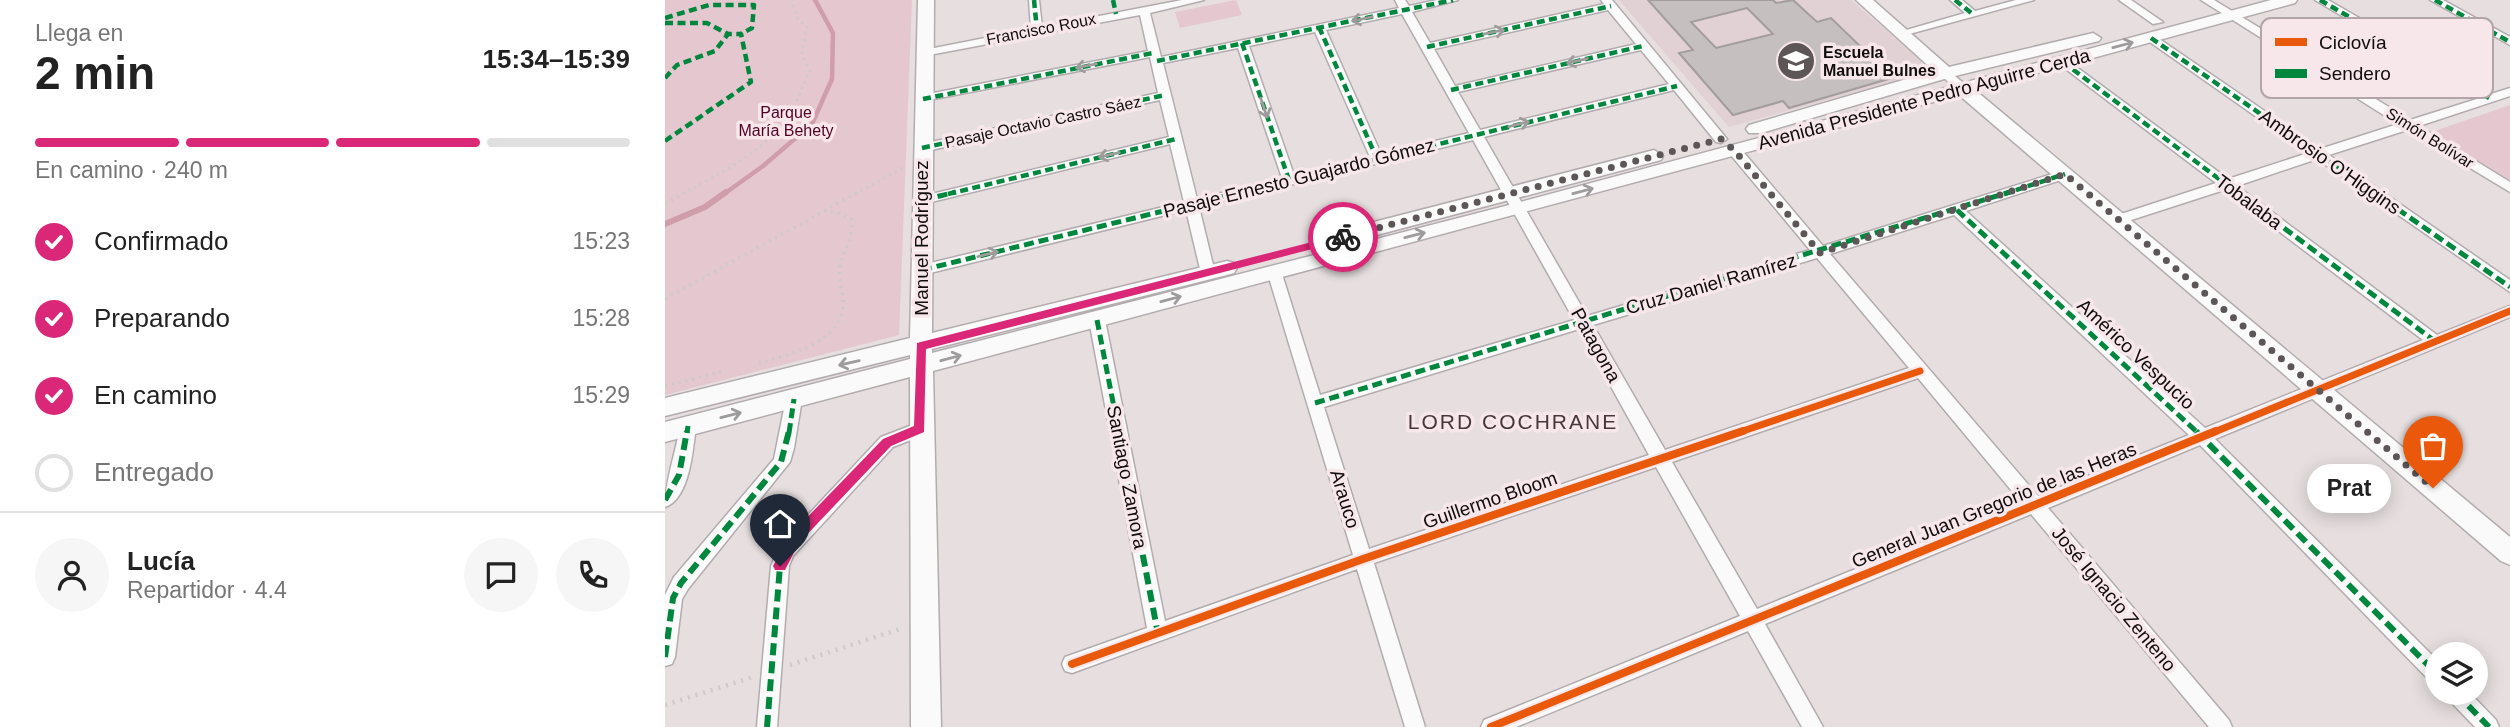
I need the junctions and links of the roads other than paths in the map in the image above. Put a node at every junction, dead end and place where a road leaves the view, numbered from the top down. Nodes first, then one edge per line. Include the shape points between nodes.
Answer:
1 (926, 0) edge
2 (1034, 0) edge
3 (1113, 0) edge
4 (1196, 0) edge
5 (1453, 0) edge
6 (1864, 0) edge
7 (1955, 0) edge
8 (2029, 0) edge
9 (2124, 0) edge
10 (2242, 0) edge
11 (2289, 0) edge
12 (2320, 0) edge
13 (2435, 0) edge
14 (1608, 3) edge
15 (1403, 5) edge
16 (2218, 8) edge
17 (1144, 10) junction
18 (1116, 14) junction
19 (1974, 15) junction
20 (2351, 18) edge
21 (2467, 18) edge
22 (1319, 27) junction
23 (1037, 30) junction
24 (2154, 30) junction
25 (2493, 32) edge
26 (1902, 33) junction
27 (2261, 34) edge
28 (2510, 42) edge
29 (1241, 43) junction
30 (1643, 46) junction
31 (1427, 47) junction
32 (924, 53) junction
33 (1155, 57) junction
34 (2063, 62) junction
35 (1946, 73) junction
36 (1677, 86) junction
37 (1962, 89) junction
38 (1451, 90) junction
39 (2510, 92) edge
40 (1165, 95) junction
41 (2366, 98) edge
42 (923, 99) junction
43 (2491, 99) joint
44 (2410, 125) junction
45 (1475, 135) junction
46 (1176, 139) junction
47 (1728, 145) junction
48 (922, 153) junction
49 (2319, 155) junction
50 (1377, 159) junction
51 (2065, 174) junction
52 (1289, 180) junction
53 (2227, 185) junction
54 (2510, 188) edge
55 (923, 200) junction
56 (1513, 201) junction
57 (1191, 204) junction
58 (1957, 210) junction
59 (2120, 219) junction
60 (1820, 253) junction
61 (922, 270) junction
62 (1274, 271) junction
63 (1208, 273) junction
64 (2510, 286) edge
65 (2510, 311) edge
66 (1097, 320) junction
67 (1583, 320) junction
68 (2436, 342) junction
69 (921, 356) junction
70 (1920, 371) junction
71 (2316, 390) junction
72 (793, 400) junction
73 (1315, 403) junction
74 (665, 407) edge
75 (688, 426) junction
76 (920, 429) junction
77 (665, 432) edge
78 (2203, 436) junction
79 (1660, 460) junction
80 (665, 500) edge
81 (2035, 505) junction
82 (2510, 553) edge
83 (1363, 559) junction
84 (1752, 621) junction
85 (1158, 634) junction
86 (665, 657) edge
87 (2425, 662) edge
88 (1072, 664) dead end
89 (2468, 705) edge
90 (767, 727) edge
91 (926, 727) edge
92 (1415, 727) edge
93 (1491, 727) edge
94 (1814, 727) edge
95 (2222, 727) edge
96 (2489, 727) edge

1 - 32 main road, Manuel Rodríguez
2 - 23 street
3 - 18 street
4 - 17 street, Francisco Roux
5 - 15 street
6 - 26 main road
7 - 19 street
8 - 19 street
9 - 24 street, Ambrosio O'Higgins
10 - 16 main road, Avenida Presidente Pedro Aguirre Cerda
11 - 16 main road, Avenida Presidente Pedro Aguirre Cerda
12 - 20 street
13 - 21 street
14 - 30 street, José Ignacio Zenteno
31 -> 14 street
15 -> 22 street
15 - 31 street, Patagona
16 - 24 main road, Avenida Presidente Pedro Aguirre Cerda
16 - 27 street, Simón Bolívar
17 - 18 street, Francisco Roux
17 - 33 street
18 - 23 street, Francisco Roux
19 - 26 street
22 - 29 street
22 - 50 street
23 - 32 street, Francisco Roux
34 -> 24 main road, Avenida Presidente Pedro Aguirre Cerda
24 - 35 main road, Avenida Presidente Pedro Aguirre Cerda
24 - 49 street, Ambrosio O'Higgins
25 - 28 street
26 - 35 main road
29 - 33 street
29 -> 52 street
30 - 36 street, José Ignacio Zenteno
30 -> 38 street
31 - 38 street, Patagona
32 - 42 main road, Manuel Rodríguez
33 - 40 street
33 -> 42 street
34 - 37 main road, Avenida Presidente Pedro Aguirre Cerda
34 - 53 street, Tobalaba
35 - 37 street
35 - 47 main road, Avenida Presidente Pedro Aguirre Cerda
45 -> 36 street, Pasaje Ernesto Guajardo Gómez
36 - 47 street, José Ignacio Zenteno
37 - 47 main road, Avenida Presidente Pedro Aguirre Cerda
37 - 51 main road
38 - 45 street, Patagona
39 - 43 street
40 - 46 street
40 - 48 street, Pasaje Octavio Castro Sáez
41 - 44 street, Simón Bolívar
42 - 48 main road, Manuel Rodríguez
43 - 44 street
44 - 49 street
44 - 54 street, Simón Bolívar
45 - 50 street, Pasaje Ernesto Guajardo Gómez
45 - 56 street, Patagona
46 -> 55 street
46 - 57 street
47 - 56 main road, Avenida Presidente Pedro Aguirre Cerda
47 - 60 street, José Ignacio Zenteno
48 - 55 main road, Manuel Rodríguez
49 - 53 street
49 - 64 street, Ambrosio O'Higgins
50 - 52 street, Pasaje Ernesto Guajardo Gómez
51 - 58 street, Cruz Daniel Ramírez
51 - 59 main road
52 - 57 street, Pasaje Ernesto Guajardo Gómez
53 - 59 street
53 - 68 street, Tobalaba
55 - 61 main road, Manuel Rodríguez
62 -> 56 main road, Avenida Presidente Pedro Aguirre Cerda
56 - 63 main road, Avenida Presidente Pedro Aguirre Cerda
56 - 67 street, Patagona
61 -> 57 street, Pasaje Ernesto Guajardo Gómez
57 - 63 street
58 - 60 street, Cruz Daniel Ramírez
58 - 78 street, Américo Vespucio
59 - 71 main road
60 - 67 street, Cruz Daniel Ramírez
60 - 70 street, José Ignacio Zenteno
61 - 69 main road, Manuel Rodríguez
66 -> 62 main road, Avenida Presidente Pedro Aguirre Cerda
62 - 73 street, Arauco
63 - 69 main road, Avenida Presidente Pedro Aguirre Cerda
65 - 68 street, General Juan Gregorio de las Heras
69 -> 66 main road, Avenida Presidente Pedro Aguirre Cerda
66 - 85 street, Santiago Zamora
67 - 73 street, Cruz Daniel Ramírez
67 - 79 street, Patagona
68 - 71 street, General Juan Gregorio de las Heras
69 - 72 main road, Avenida Presidente Pedro Aguirre Cerda
69 -> 74 main road, Avenida Presidente Pedro Aguirre Cerda
69 - 76 main road, Manuel Rodríguez
70 - 79 street, Guillermo Bloom
70 - 81 street, José Ignacio Zenteno
71 - 78 street, General Juan Gregorio de las Heras
71 - 82 main road
75 -> 72 main road, Avenida Presidente Pedro Aguirre Cerda
72 - 86 street via 781,462 691,569 673,598
73 - 83 street, Arauco
75 - 77 main road, Avenida Presidente Pedro Aguirre Cerda
75 - 80 street via 680,472
76 - 90 street via 887,442 786,551 780,566
76 - 91 main road, Manuel Rodríguez
78 - 81 street, General Juan Gregorio de las Heras
78 - 87 street, Américo Vespucio
79 - 83 street, Guillermo Bloom
79 - 84 street, Patagona
81 - 84 street, General Juan Gregorio de las Heras
81 - 95 street, José Ignacio Zenteno
83 - 85 street, Guillermo Bloom
83 - 92 street, Arauco
84 - 93 street, General Juan Gregorio de las Heras
84 - 94 street, Patagona
85 - 88 street, Guillermo Bloom
89 - 96 street

